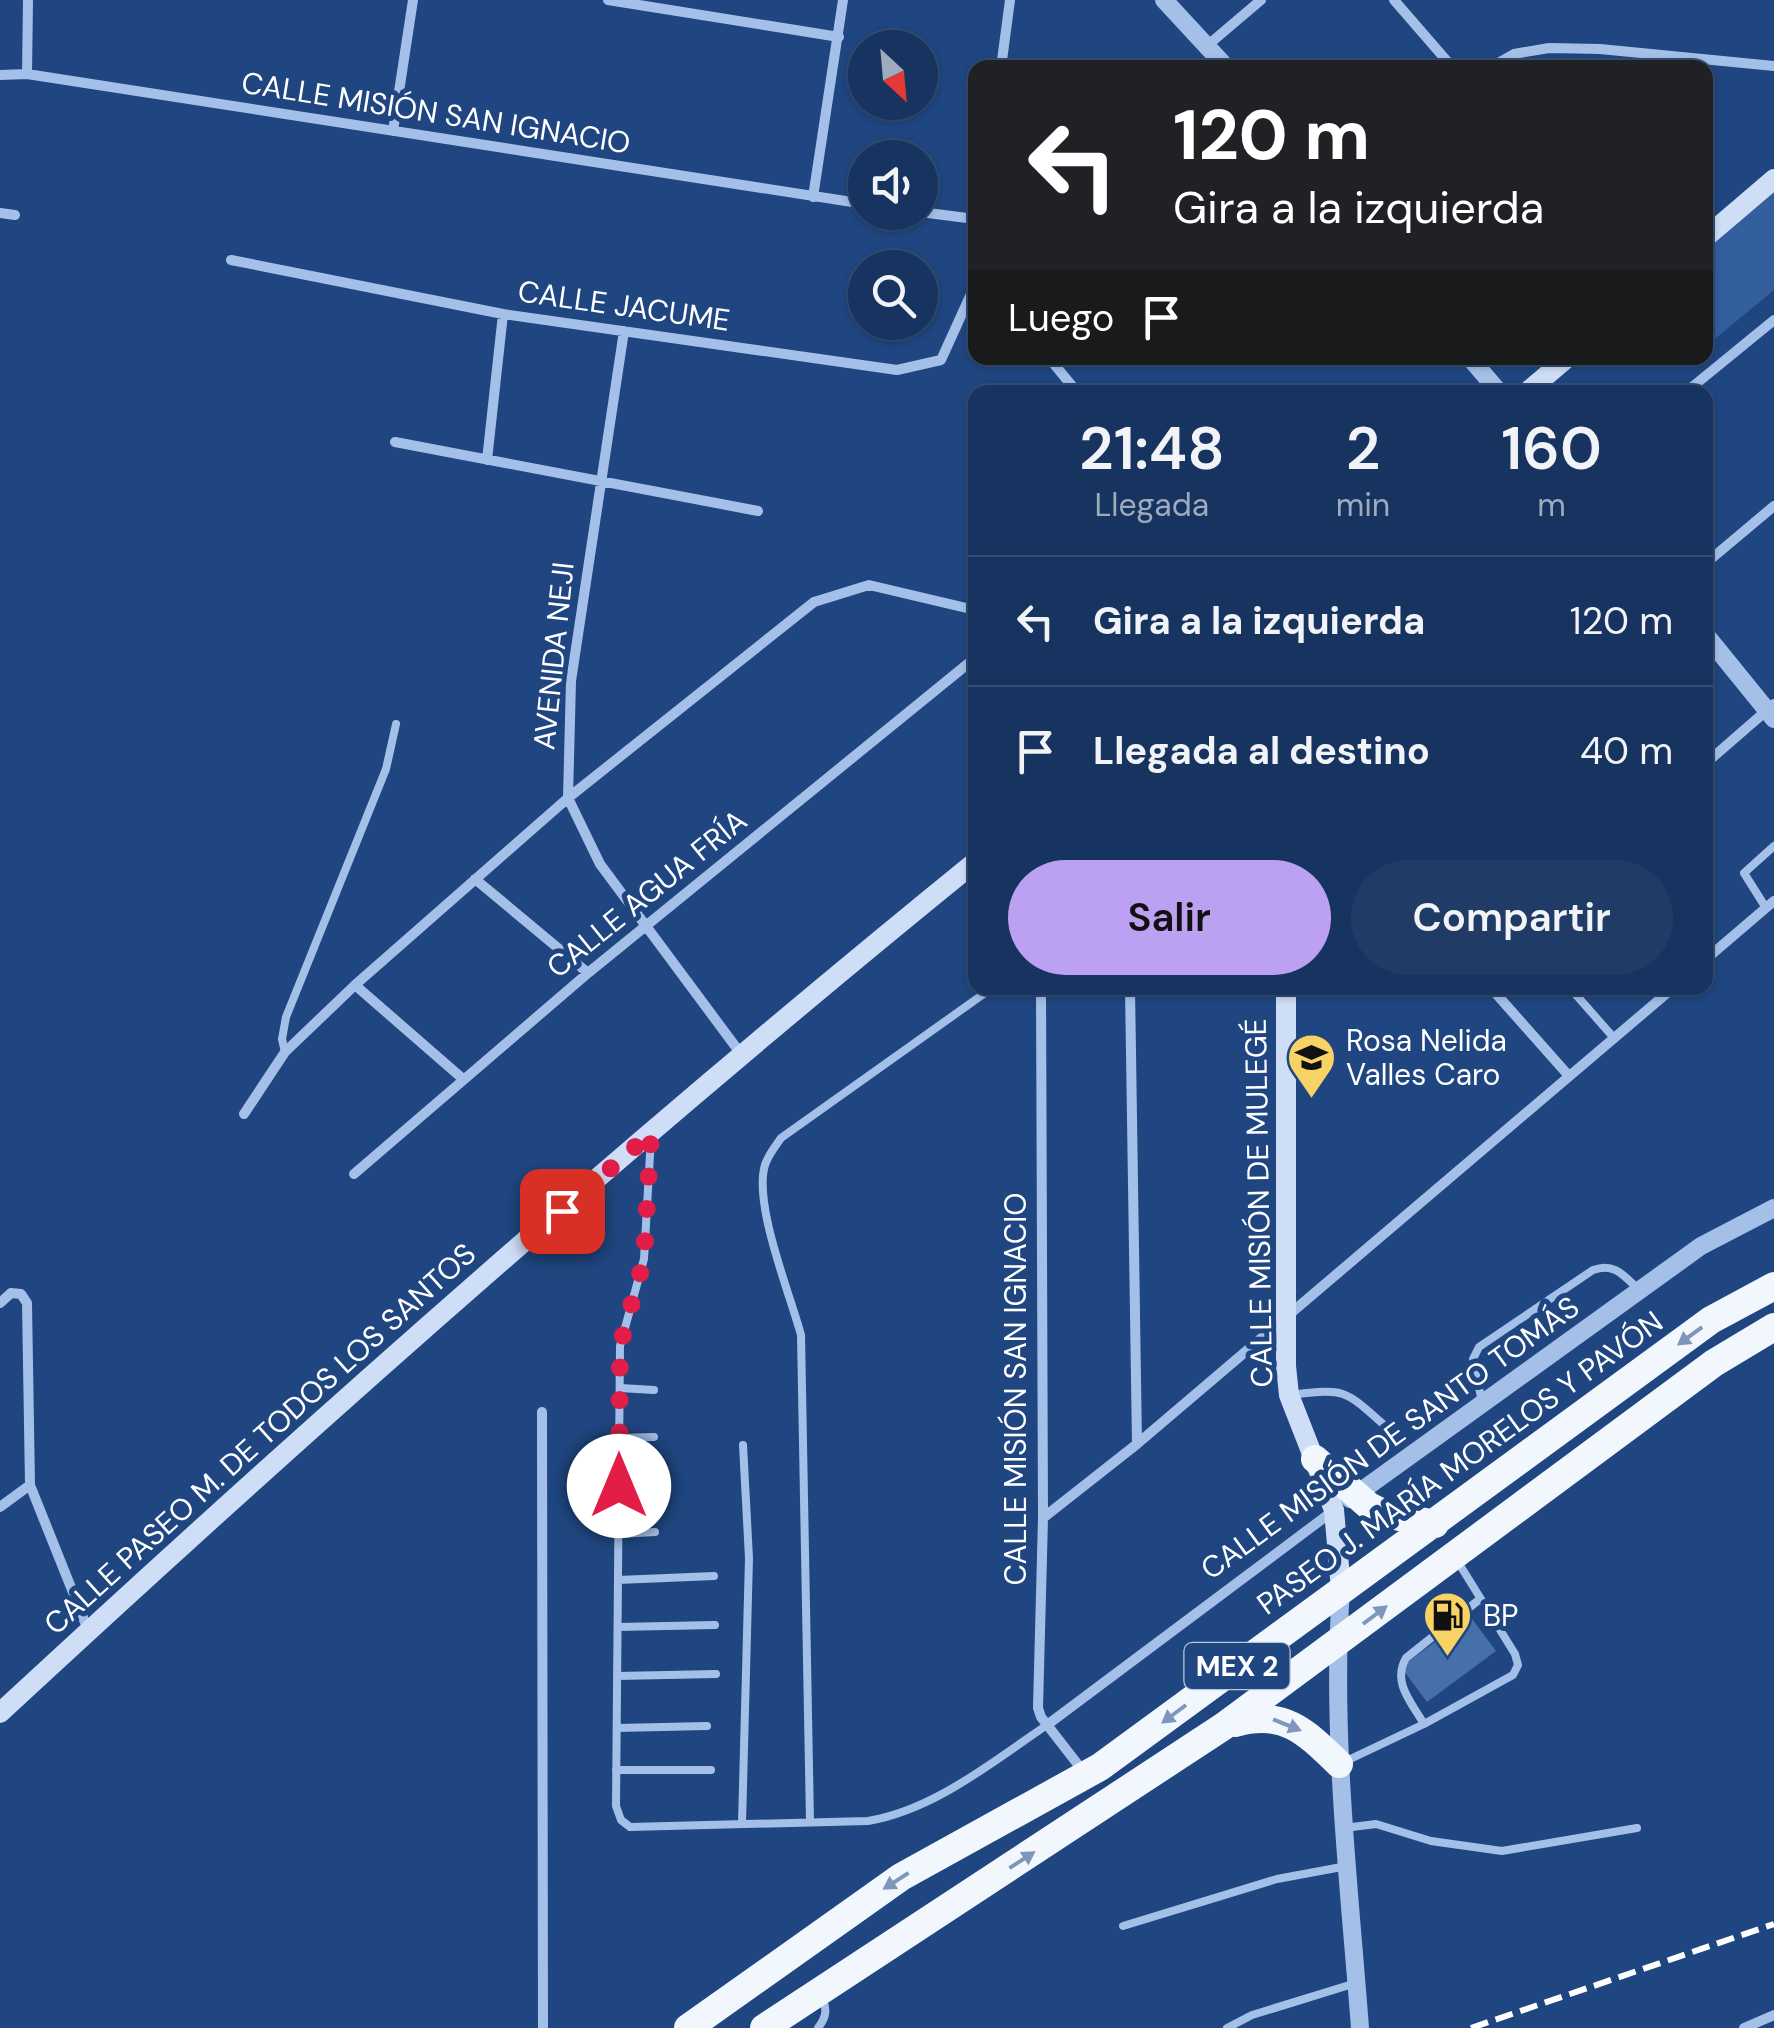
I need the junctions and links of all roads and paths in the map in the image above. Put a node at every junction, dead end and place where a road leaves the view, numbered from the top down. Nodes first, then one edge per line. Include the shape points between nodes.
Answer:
1 (28, 0) edge
2 (414, 0) edge
3 (608, 0) edge
4 (844, 0) edge
5 (1010, 0) edge
6 (1164, 0) edge
7 (1260, 0) edge
8 (1394, 0) edge
9 (838, 37) junction
10 (1208, 45) junction
11 (1002, 60) edge
12 (1220, 60) edge
13 (1446, 60) edge
14 (1503, 60) edge
15 (1713, 60) edge
16 (1713, 60) edge
17 (1774, 66) edge
18 (27, 74) junction
19 (0, 76) edge
20 (393, 132) junction
21 (1774, 179) edge
22 (812, 197) junction
23 (848, 202) edge
24 (0, 214) edge
25 (938, 214) edge
26 (16, 216) dead end
27 (968, 218) edge
28 (1713, 231) edge
29 (231, 260) dead end
30 (968, 306) edge
31 (503, 314) junction
32 (1774, 320) edge
33 (624, 331) junction
34 (1055, 365) edge
35 (1476, 365) edge
36 (1559, 365) edge
37 (1072, 385) edge
38 (1493, 385) edge
39 (1535, 385) edge
40 (1695, 385) edge
41 (394, 442) dead end
42 (486, 460) junction
43 (601, 482) junction
44 (1774, 506) edge
45 (758, 511) dead end
46 (1713, 557) edge
47 (968, 608) edge
48 (1713, 643) edge
49 (968, 664) edge
50 (1772, 711) edge
51 (396, 724) dead end
52 (1713, 758) edge
53 (568, 798) junction
54 (1774, 846) edge
55 (968, 868) edge
56 (475, 879) junction
57 (1770, 904) edge
58 (645, 928) junction
59 (1713, 953) edge
60 (588, 974) junction
61 (355, 984) junction
62 (982, 995) edge
63 (1041, 995) edge
64 (1130, 995) edge
65 (1286, 995) edge
66 (1497, 995) edge
67 (1576, 995) edge
68 (1666, 995) edge
69 (1614, 1038) junction
70 (285, 1052) junction
71 (741, 1054) junction
72 (1569, 1076) junction
73 (463, 1079) junction
74 (244, 1114) dead end
75 (651, 1133) junction
76 (354, 1174) dead end
77 (1774, 1208) edge
78 (1774, 1286) edge
79 (1639, 1290) junction
80 (0, 1303) edge
81 (1285, 1316) junction
82 (1774, 1327) edge
83 (620, 1388) junction
84 (654, 1390) dead end
85 (1289, 1395) junction
86 (1482, 1404) junction
87 (542, 1412) dead end
88 (1383, 1424) dead end
89 (654, 1437) dead end
90 (619, 1438) junction
91 (1136, 1444) junction
92 (742, 1445) dead end
93 (1315, 1458) joint
94 (30, 1485) junction
95 (619, 1486) junction
96 (652, 1486) dead end
97 (1345, 1503) junction
98 (0, 1507) edge
99 (1043, 1518) junction
100 (1435, 1524) junction
101 (655, 1532) dead end
102 (618, 1534) junction
103 (1454, 1555) junction
104 (714, 1576) dead end
105 (618, 1580) junction
106 (1340, 1589) junction
107 (1480, 1599) junction
108 (715, 1625) dead end
109 (618, 1627) junction
110 (88, 1631) junction
111 (1337, 1643) junction
112 (716, 1674) dead end
113 (617, 1676) junction
114 (0, 1713) edge
115 (1424, 1724) junction
116 (1047, 1725) junction
117 (708, 1726) dead end
118 (1224, 1726) junction
119 (617, 1728) junction
120 (1340, 1764) junction
121 (616, 1770) junction
122 (711, 1770) dead end
123 (1086, 1775) junction
124 (810, 1822) junction
125 (742, 1824) junction
126 (1344, 1828) junction
127 (1638, 1828) dead end
128 (1347, 1866) junction
129 (1123, 1926) dead end
130 (1356, 1983) junction
131 (820, 1992) junction
132 (1774, 2015) edge
133 (543, 2028) edge
134 (688, 2028) edge
135 (764, 2028) edge
136 (818, 2028) edge
137 (1227, 2028) edge
138 (1360, 2028) edge
139 (1744, 2028) edge

1 - 18 street
2 - 20 street
3 - 9 street
4 - 9 street
5 - 11 street
6 - 10 street
7 - 10 street
8 - 13 street
9 - 22 street
10 - 12 street
14 - 15 street via 1549,48
16 - 17 street
18 - 19 street, CALLE MISIÓN SAN IGNACIO
18 - 20 street, CALLE MISIÓN SAN IGNACIO
20 - 22 street, CALLE MISIÓN SAN IGNACIO
21 - 28 main road
22 - 23 street, CALLE MISIÓN SAN IGNACIO
24 - 26 street
25 - 27 street
29 - 31 street, CALLE JACUME
30 - 33 street, CALLE JACUME via 941,360 897,370
31 - 33 street, CALLE JACUME
31 - 42 street
32 - 40 street
33 - 43 street, AVENIDA NEJI
34 - 37 street
35 - 38 street
36 - 39 main road
41 - 42 street
42 - 43 street
43 - 45 street
43 - 53 street, AVENIDA NEJI via 570,682
44 - 46 street
47 - 53 street via 869,585 814,602
48 - 50 street
49 - 58 street, CALLE AGUA FRÍA
50 - 52 street
51 - 70 lane via 386,769 286,1017
53 - 56 street
53 - 58 street, AVENIDA NEJI via 600,864
54 - 57 lane via 1744,873
55 - 71 main road, CALLE PASEO M. DE TODOS LOS SANTOS
56 - 60 street
56 - 61 street
57 - 59 street
58 - 60 street, CALLE AGUA FRÍA
58 - 71 street, AVENIDA NEJI
60 - 73 street, CALLE AGUA FRÍA
61 - 70 street
61 - 73 street
62 - 124 lane via 781,1138 763,1169 769,1236 801,1336
63 - 99 street, CALLE MISIÓN SAN IGNACIO
64 - 91 street
65 - 81 main road, CALLE MISIÓN DE MULEGÉ
66 - 72 street
67 - 69 lane
68 - 69 street
69 - 72 street
70 - 74 street
71 - 75 main road, CALLE PASEO M. DE TODOS LOS SANTOS
72 - 81 street
73 - 76 street, CALLE AGUA FRÍA
75 - 83 lane via 644,1259 620,1346
75 - 110 main road, CALLE PASEO M. DE TODOS LOS SANTOS
77 - 79 street, CALLE MISIÓN DE SANTO TOMÁS via 1701,1246
78 -> 100 highway, PASEO J. MARÍA MORELOS Y PAVÓN / MEX 2 via 1712,1320
79 - 86 street, CALLE MISIÓN DE SANTO TOMÁS
79 - 86 lane via 1616,1269 1594,1270 1478,1347
80 - 94 street via 11,1293 26,1303
81 - 85 main road, CALLE MISIÓN DE MULEGÉ
81 - 91 street
82 - 103 highway, MEX 2 via 1714,1363
83 - 84 lane
83 - 90 lane
85 - 88 lane via 1350,1394
85 - 93 main road, CALLE MISIÓN DE MULEGÉ
86 - 97 street, CALLE MISIÓN DE SANTO TOMÁS
87 - 133 street
89 - 90 lane
90 - 95 lane
91 - 99 street
92 - 125 lane via 749,1558
93 - 97 highway
94 - 98 street
94 - 110 street
95 - 96 lane
95 - 102 lane
97 - 100 highway
97 - 106 main road
97 - 116 street, CALLE MISIÓN DE SANTO TOMÁS
99 - 116 street, CALLE MISIÓN SAN IGNACIO via 1037,1698
100 - 103 lane
100 - 106 highway, PASEO J. MARÍA MORELOS Y PAVÓN / MEX 2
101 - 102 lane
102 - 105 lane
103 - 107 lane
111 -> 103 highway, MEX 2
104 - 105 lane
105 - 109 lane
106 - 111 street
106 -> 123 highway, PASEO J. MARÍA MORELOS Y PAVÓN / MEX 2
107 - 115 lane via 1399,1670
107 - 115 lane via 1518,1664 1512,1675
108 - 109 lane
109 - 113 lane
110 - 114 main road, CALLE PASEO M. DE TODOS LOS SANTOS
111 - 118 highway, MEX 2
111 - 120 street
112 - 113 lane
113 - 119 lane
115 - 120 lane
116 - 123 street, CALLE MISIÓN SAN IGNACIO
116 - 124 lane via 917,1807 868,1821
117 - 119 lane
118 -> 120 highway via 1284,1721
131 -> 118 highway, MEX 2
119 - 121 lane
120 - 126 street
121 - 122 lane
121 - 125 lane via 616,1806 630,1827
123 -> 134 highway, PASEO J. MARÍA MORELOS Y PAVÓN / MEX 2 via 901,1877
124 - 125 lane
126 - 127 lane via 1376,1824 1432,1842 1502,1851
126 - 128 street
128 - 129 lane via 1277,1879
128 - 130 street
130 - 137 lane
130 - 138 street
131 - 135 highway, MEX 2
131 - 136 lane via 826,2009
132 - 139 street

